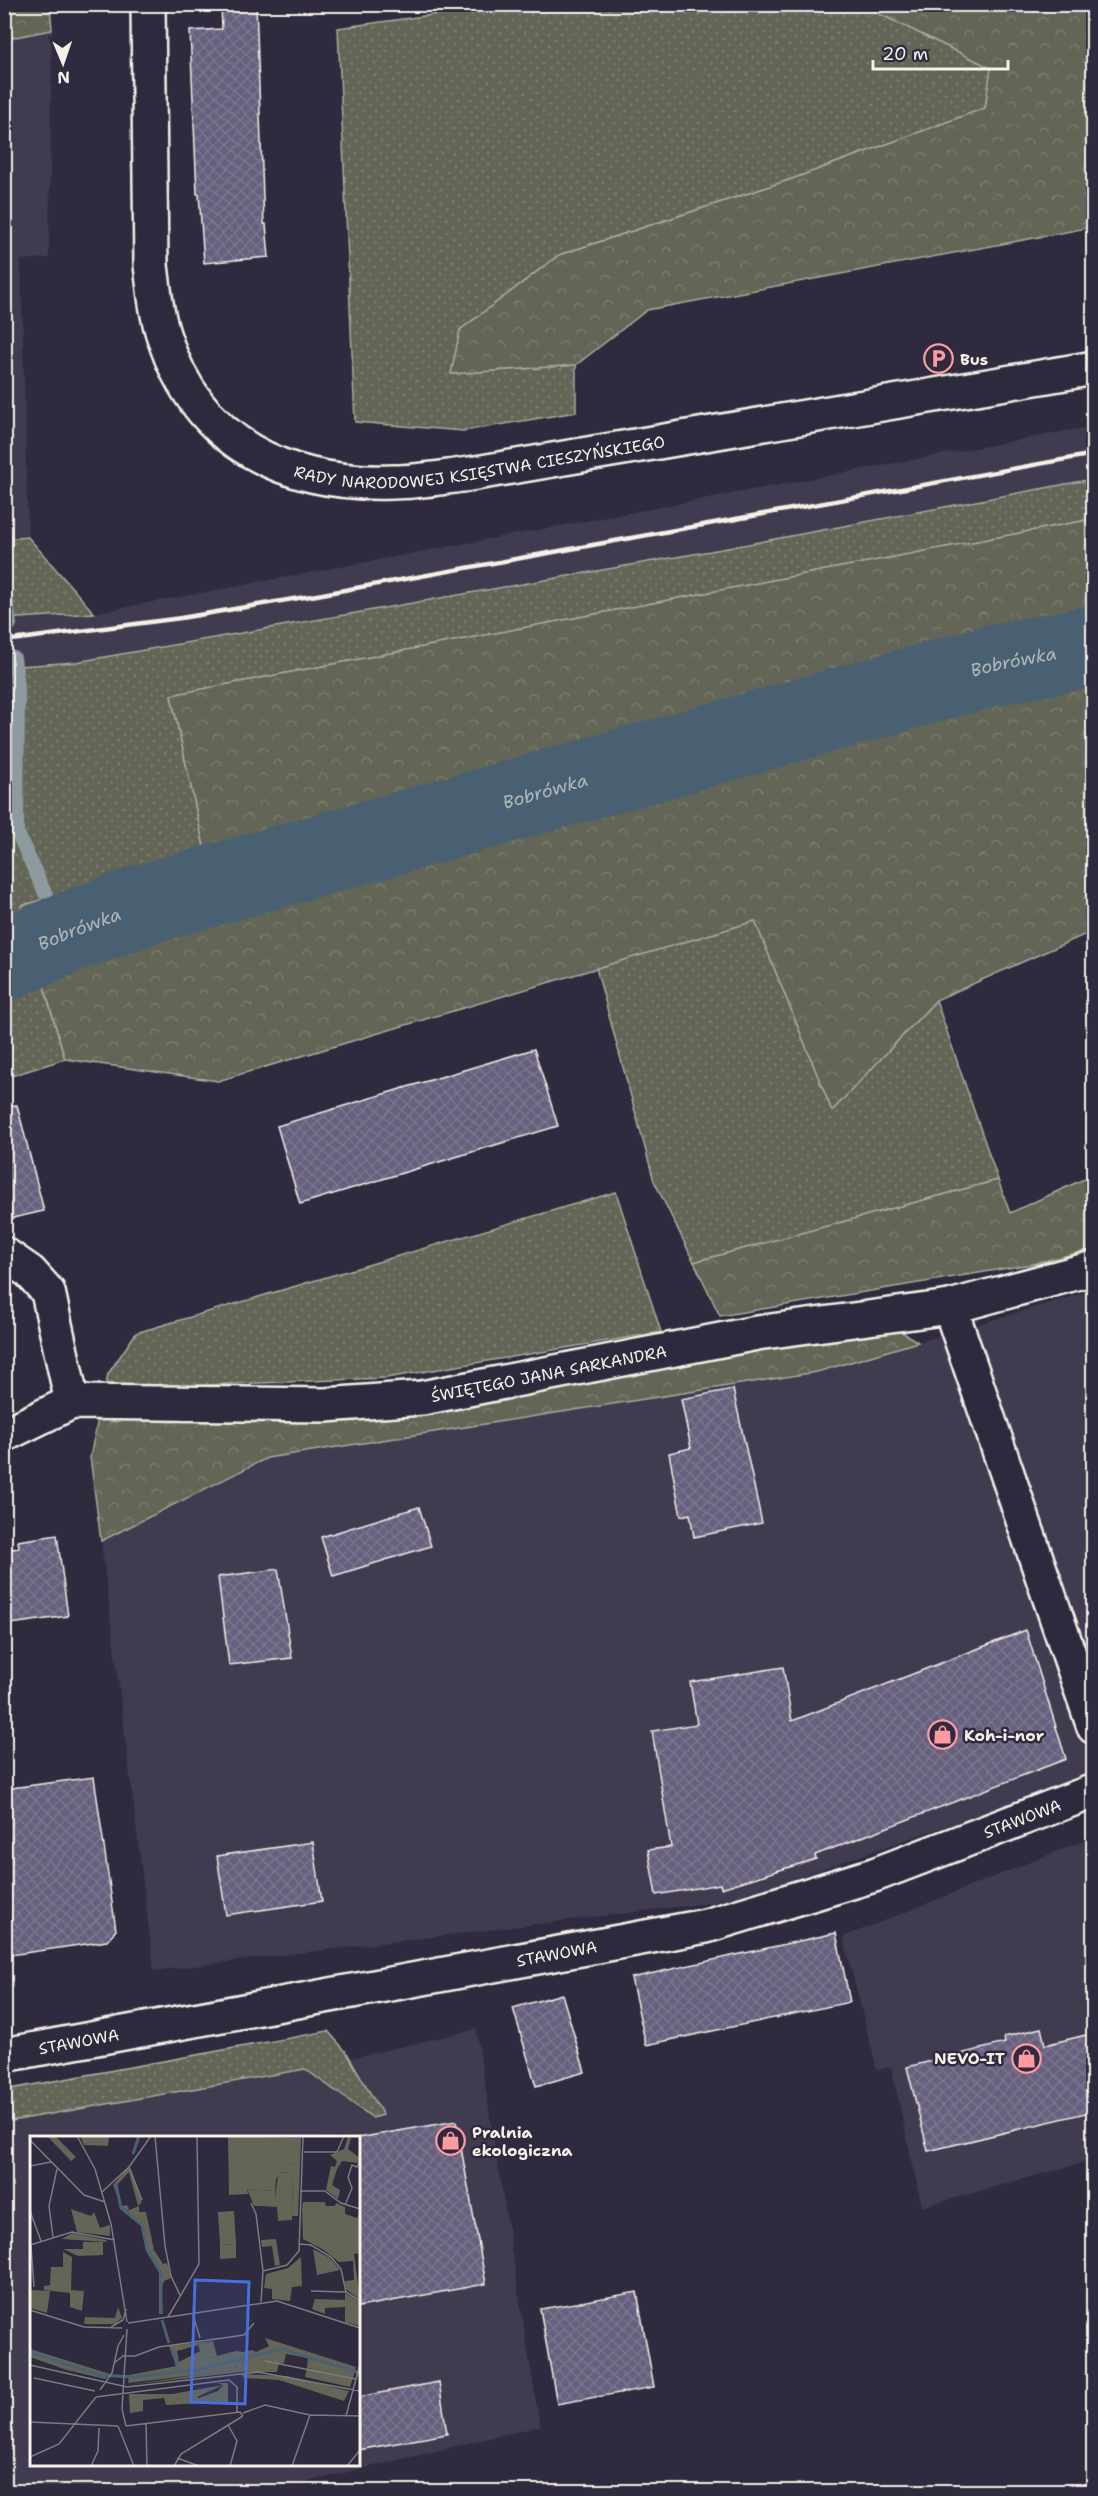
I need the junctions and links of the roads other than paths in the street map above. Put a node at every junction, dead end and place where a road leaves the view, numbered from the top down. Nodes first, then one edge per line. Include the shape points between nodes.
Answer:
1 (126, 4) edge
2 (148, 4) edge
3 (149, 98) junction
4 (1094, 368) edge
5 (4, 1254) edge
6 (1094, 1268) edge
7 (950, 1307) junction
8 (72, 1402) junction
9 (4, 1435) edge
10 (1094, 1727) edge
11 (1094, 1791) edge
12 (4, 2055) edge

1 - 3 street, RADY NARODOWEJ KSIĘSTWA CIESZYŃSKIEGO
2 - 3 street, RADY NARODOWEJ KSIĘSTWA CIESZYŃSKIEGO
3 - 4 street, RADY NARODOWEJ KSIĘSTWA CIESZYŃSKIEGO via 151,265 157,307 172,361 188,389 223,431 247,451 305,474 393,482 471,474
5 - 8 street via 30,1272 48,1292
6 - 7 street, ŚWIĘTEGO JANA SARKANDRA
7 - 8 street, ŚWIĘTEGO JANA SARKANDRA via 758,1333 422,1398 325,1405
7 - 10 street
8 - 9 street, ŚWIĘTEGO JANA SARKANDRA
11 - 12 street, STAWOWA via 874,1875 706,1926

